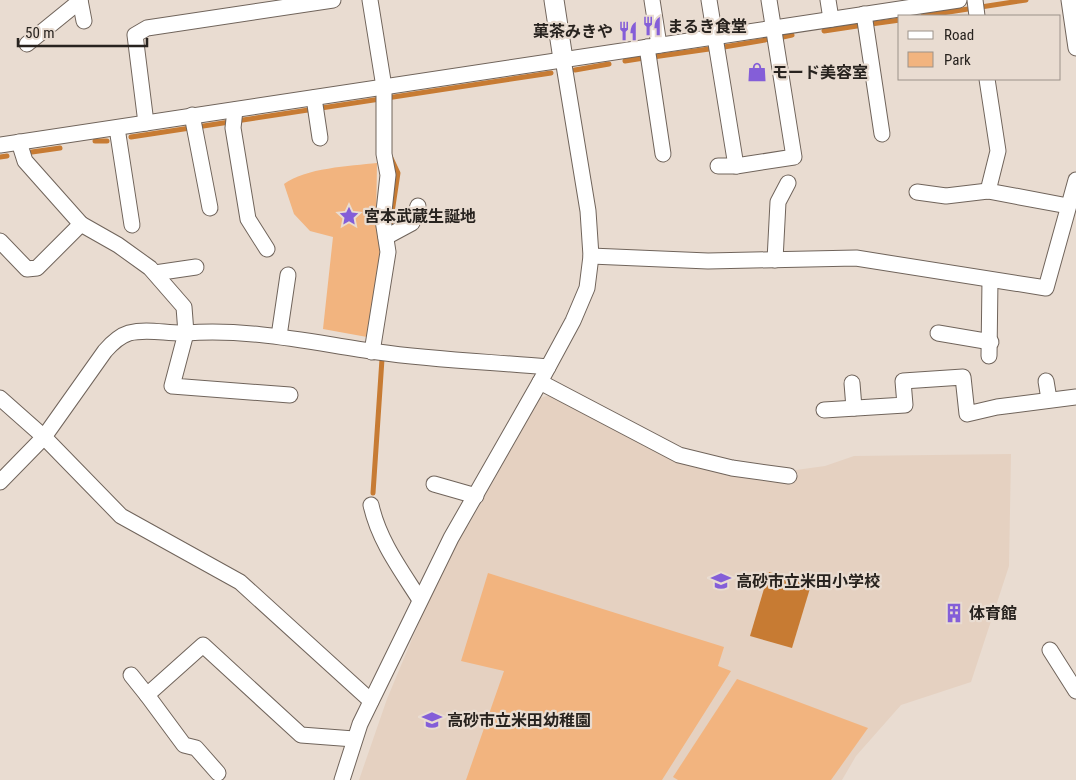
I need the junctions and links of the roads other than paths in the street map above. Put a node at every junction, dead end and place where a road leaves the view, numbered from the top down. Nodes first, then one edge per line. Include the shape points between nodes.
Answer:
1 (333, 0) edge
2 (370, 0) edge
3 (554, 0) edge
4 (652, 0) edge
5 (709, 0) edge
6 (769, 0) edge
7 (828, 0) edge
8 (959, 0) edge
9 (975, 0) edge
10 (1069, 0) edge
11 (80, 1) edge
12 (864, 14) junction
13 (977, 15) edge
14 (831, 19) junction
15 (84, 20) dead end
16 (773, 28) junction
17 (715, 36) junction
18 (27, 44) dead end
19 (1076, 48) edge
20 (651, 52) junction
21 (563, 59) junction
22 (987, 80) edge
23 (384, 87) junction
24 (314, 98) junction
25 (234, 119) junction
26 (146, 123) junction
27 (194, 124) junction
28 (882, 134) dead end
29 (118, 136) junction
30 (320, 138) dead end
31 (0, 145) edge
32 (22, 150) junction
33 (663, 154) dead end
34 (718, 166) dead end
35 (736, 166) junction
36 (1076, 180) edge
37 (788, 183) dead end
38 (988, 191) junction
39 (917, 192) dead end
40 (418, 206) dead end
41 (1068, 206) junction
42 (210, 208) dead end
43 (81, 224) junction
44 (132, 225) dead end
45 (386, 237) junction
46 (0, 241) edge
47 (267, 249) dead end
48 (591, 256) junction
49 (775, 260) junction
50 (196, 267) dead end
51 (155, 273) junction
52 (288, 275) dead end
53 (990, 280) junction
54 (938, 332) dead end
55 (186, 333) junction
56 (279, 336) junction
57 (372, 352) junction
58 (548, 367) junction
59 (1046, 381) dead end
60 (540, 382) junction
61 (852, 383) dead end
62 (290, 395) dead end
63 (1076, 397) edge
64 (0, 398) edge
65 (1049, 399) junction
66 (854, 408) junction
67 (824, 410) dead end
68 (44, 437) junction
69 (789, 476) dead end
70 (1, 480) edge
71 (434, 484) dead end
72 (476, 496) junction
73 (371, 505) dead end
74 (420, 600) junction
75 (1050, 650) dead end
76 (131, 675) dead end
77 (1076, 691) edge
78 (147, 695) junction
79 (370, 701) junction
80 (354, 739) junction
81 (218, 772) dead end
82 (342, 780) edge

1 - 26 street via 147,28 135,35
2 - 23 street
3 - 21 street
4 - 20 street
5 - 17 street
6 - 16 street
7 - 14 street
8 - 12 street
9 - 13 street
10 - 19 street
11 - 15 street
11 - 18 street
12 - 14 street
12 - 28 street
14 - 16 street
16 - 17 street
16 - 35 street via 794,157
17 - 20 street
17 - 35 street
20 - 21 street
20 - 33 street
21 - 23 street
21 - 48 street via 588,211
22 - 38 street via 998,152
23 - 24 street
23 - 45 street via 384,154 388,175 383,220
24 - 25 street
24 - 30 street
25 - 27 street
25 - 47 street via 248,219
26 - 27 street
26 - 29 street
27 - 42 street
29 - 32 street
29 - 44 street
31 - 32 street
32 - 43 street
34 - 35 street
36 - 41 street
37 - 49 street via 778,202
38 - 39 street via 946,196
38 - 41 street
40 - 45 street via 412,223
41 - 53 street via 1046,288
43 - 46 street via 37,268 27,269
43 - 51 street via 118,245
45 - 57 street via 388,252
48 - 49 street
48 - 58 street via 587,288
49 - 53 street via 856,258
50 - 51 street
51 - 55 street via 184,308
52 - 56 street
53 - 54 street via 990,349
55 - 56 street via 200,330
55 - 62 street via 172,386
55 - 68 street via 141,331 117,339
56 - 57 street
57 - 58 street
58 - 60 street
59 - 65 street
60 - 69 street via 679,454 732,468
60 - 72 street
61 - 66 street
63 - 65 street
64 - 68 street
65 - 66 street via 966,414 963,377 903,381 905,405
66 - 67 street
68 - 70 street
68 - 79 street via 122,516 240,582
71 - 72 street
72 - 74 street
73 - 74 street via 389,552
74 - 79 street
75 - 77 street
76 - 78 street
78 - 80 street via 203,645 301,735
78 - 81 street via 184,745 196,748
79 - 80 street
80 - 82 street

